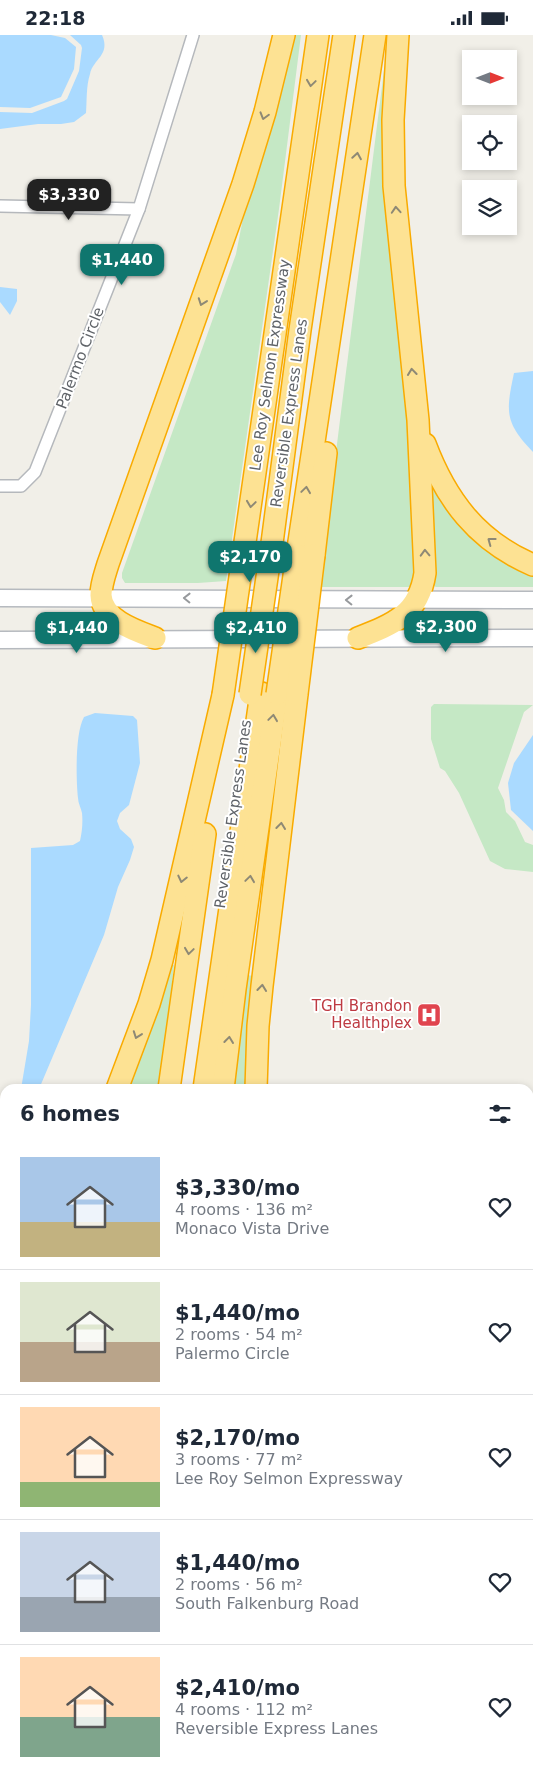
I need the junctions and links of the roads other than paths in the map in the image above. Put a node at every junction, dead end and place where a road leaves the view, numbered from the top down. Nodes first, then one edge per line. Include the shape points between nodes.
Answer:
1 (193, 35) edge
2 (284, 35) edge
3 (318, 35) edge
4 (344, 35) edge
5 (375, 35) edge
6 (398, 35) edge
7 (0, 206) edge
8 (139, 209) junction
9 (418, 420) junction
10 (0, 486) edge
11 (291, 552) junction
12 (533, 565) edge
13 (101, 597) junction
14 (0, 598) edge
15 (417, 600) junction
16 (533, 600) edge
17 (155, 638) junction
18 (358, 638) junction
19 (533, 638) edge
20 (0, 640) edge
21 (271, 694) junction
22 (223, 695) junction
23 (119, 1084) edge
24 (170, 1084) edge
25 (194, 1084) edge
26 (205, 1084) edge
27 (224, 1084) edge
28 (256, 1084) edge

1 - 8 street, Palermo Circle
2 -> 13 highway via 243,185 108,563
3 -> 22 highway, Lee Roy Selmon Expressway, bridge
4 - 11 highway, Reversible Express Lanes via 294,375
11 -> 5 highway
9 -> 6 highway via 394,186 393,120
7 - 8 street
8 - 10 street, Palermo Circle via 35,472 21,486
12 -> 9 highway via 481,533 454,503 434,466
15 -> 9 highway via 426,566
11 - 21 highway, bridge
13 - 14 street
15 -> 13 street
13 - 17 highway via 119,621 132,630
15 - 16 street
15 - 18 highway via 396,621
17 - 18 street
17 - 20 street
18 - 19 street
21 - 25 highway, Reversible Express Lanes
21 - 26 highway
27 -> 21 highway
28 -> 21 highway
22 -> 23 highway via 162,960
22 -> 24 highway

